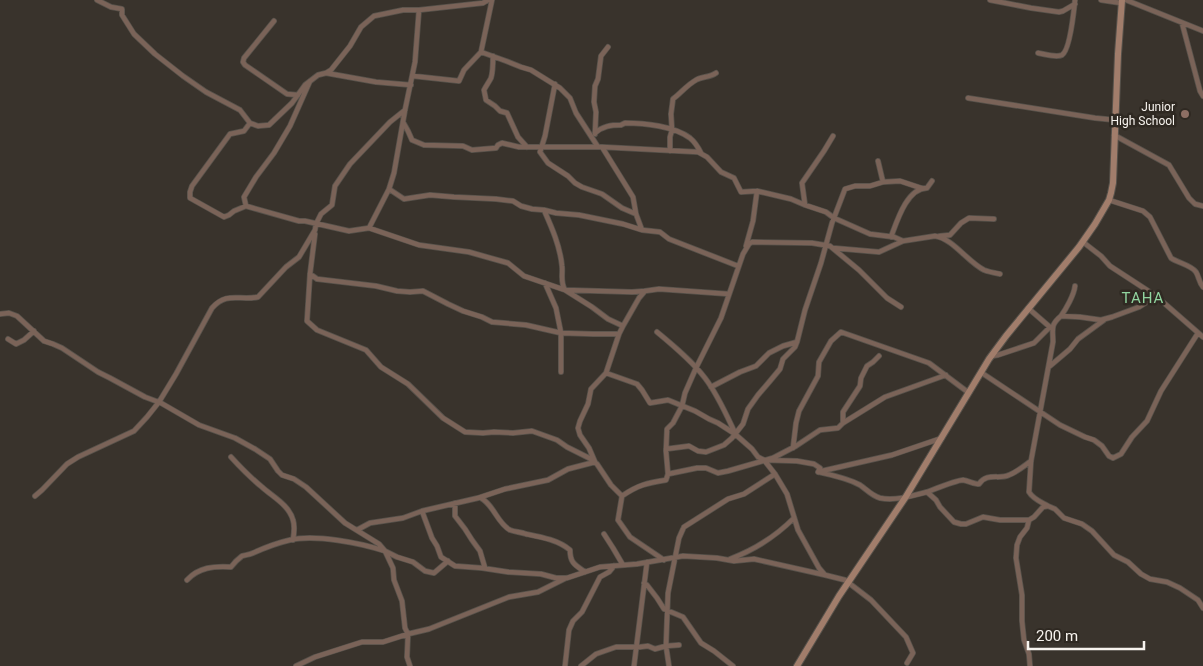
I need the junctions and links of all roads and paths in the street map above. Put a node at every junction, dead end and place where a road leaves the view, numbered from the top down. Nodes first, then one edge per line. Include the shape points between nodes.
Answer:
1 (97, 0) edge
2 (488, 0) edge
3 (492, 0) edge
4 (990, 0) edge
5 (1101, 0) edge
6 (1123, 1) edge
7 (1075, 2) edge
8 (419, 10) junction
9 (274, 21) dead end
10 (1182, 23) junction
11 (1203, 30) edge
12 (608, 47) dead end
13 (481, 52) junction
14 (1038, 53) dead end
15 (493, 56) junction
16 (326, 73) junction
17 (716, 73) dead end
18 (413, 76) junction
19 (310, 80) junction
20 (555, 84) junction
21 (411, 86) junction
22 (298, 95) junction
23 (1203, 96) edge
24 (968, 98) dead end
25 (405, 110) junction
26 (1115, 120) junction
27 (403, 122) junction
28 (250, 123) junction
29 (672, 130) junction
30 (1114, 135) junction
31 (594, 136) junction
32 (833, 136) dead end
33 (542, 146) junction
34 (527, 147) junction
35 (600, 147) junction
36 (670, 151) junction
37 (701, 153) junction
38 (878, 161) dead end
39 (932, 181) dead end
40 (883, 182) junction
41 (920, 188) junction
42 (389, 189) junction
43 (758, 191) junction
44 (1109, 200) junction
45 (805, 205) junction
46 (246, 206) junction
47 (1203, 206) edge
48 (544, 210) junction
49 (636, 214) junction
50 (834, 218) junction
51 (994, 219) dead end
52 (316, 224) junction
53 (369, 228) junction
54 (315, 230) junction
55 (642, 230) junction
56 (939, 236) junction
57 (891, 237) junction
58 (903, 241) junction
59 (1083, 242) junction
60 (826, 244) junction
61 (746, 247) junction
62 (832, 248) junction
63 (738, 266) junction
64 (310, 274) junction
65 (1000, 274) dead end
66 (545, 283) junction
67 (1076, 286) dead end
68 (1203, 286) edge
69 (565, 290) junction
70 (646, 291) junction
71 (729, 294) junction
72 (1156, 296) junction
73 (902, 307) dead end
74 (1028, 308) junction
75 (0, 314) edge
76 (1061, 316) junction
77 (1105, 319) junction
78 (623, 326) junction
79 (1051, 328) junction
80 (34, 331) junction
81 (657, 332) dead end
82 (561, 333) junction
83 (1198, 333) junction
84 (619, 334) junction
85 (1203, 337) edge
86 (8, 339) dead end
87 (797, 342) junction
88 (879, 356) dead end
89 (992, 356) junction
90 (1049, 367) junction
91 (696, 368) junction
92 (561, 372) dead end
93 (982, 372) junction
94 (606, 373) junction
95 (946, 375) junction
96 (711, 387) junction
97 (969, 393) junction
98 (159, 402) junction
99 (682, 406) junction
100 (1040, 412) junction
101 (843, 423) junction
102 (736, 434) junction
103 (942, 438) junction
104 (793, 448) junction
105 (666, 449) junction
106 (231, 458) dead end
107 (764, 460) junction
108 (594, 462) junction
109 (1030, 462) junction
110 (818, 472) junction
111 (668, 474) junction
112 (775, 474) junction
113 (927, 492) junction
114 (35, 496) dead end
115 (622, 496) junction
116 (482, 498) junction
117 (905, 498) junction
118 (455, 503) junction
119 (1048, 506) junction
120 (422, 512) junction
121 (794, 518) junction
122 (1029, 520) junction
123 (357, 530) junction
124 (604, 534) dead end
125 (293, 540) junction
126 (385, 551) junction
127 (676, 558) junction
128 (664, 560) junction
129 (729, 560) junction
130 (448, 561) junction
131 (647, 562) junction
132 (623, 565) junction
133 (614, 566) junction
134 (485, 568) junction
135 (585, 572) junction
136 (825, 574) junction
137 (567, 578) junction
138 (187, 580) dead end
139 (848, 582) junction
140 (644, 583) junction
141 (1203, 608) edge
142 (668, 612) junction
143 (408, 634) junction
144 (679, 645) dead end
145 (666, 646) junction
146 (636, 647) junction
147 (906, 663) dead end
148 (296, 666) edge
149 (410, 666) edge
150 (565, 666) edge
151 (581, 666) edge
152 (634, 666) edge
153 (669, 666) edge
154 (733, 666) edge
155 (796, 666) edge
156 (1030, 666) edge

1 - 28 street via 122,9 122,15 134,34 155,54 206,92 240,110
2 - 8 street
3 - 13 street
4 - 7 street via 1059,12
5 - 6 street
6 - 10 street
6 - 26 street
7 - 14 street via 1065,52 1058,56
8 - 16 street via 374,16 361,27 350,46
8 - 18 street
9 - 22 street via 242,62 287,94
10 - 11 street
10 - 23 street
12 - 31 street via 601,56 594,86
13 - 15 street
13 - 18 street via 464,70 459,81
15 - 20 street via 531,70
15 - 34 street via 491,79 484,90 486,100 507,113 518,137
16 - 19 street
16 - 21 street
17 - 29 street via 696,79 673,99
18 - 21 street
19 - 22 street
19 - 46 street via 290,126 244,197
20 - 31 street via 570,98
20 - 33 street
21 - 25 street
22 - 28 street via 269,125
24 - 26 street
25 - 27 street
25 - 52 street via 350,164 335,186 332,205
26 - 30 street
27 - 34 street via 412,140 424,146 463,146 472,150 496,148 502,144
27 - 42 street
28 - 46 street via 244,131 230,134 190,192 190,198 224,217
29 - 31 street via 625,123 601,128
29 - 36 street
29 - 37 street via 689,137
30 - 44 street
30 - 47 street via 1169,165 1189,198
31 - 35 street
32 - 45 street via 802,183
33 - 34 street
33 - 35 street
33 - 49 street via 540,152 548,163 575,183
35 - 36 street
35 - 49 street via 633,197
36 - 37 street
37 - 43 street via 734,178 741,192
38 - 40 street
39 - 41 street via 927,188
40 - 41 street via 900,181
40 - 50 street via 845,189
41 - 57 street via 900,212
42 - 48 street via 404,199 430,194 496,199
42 - 53 street
43 - 45 street
43 - 61 street
44 - 59 street
44 - 68 street via 1144,211 1171,258 1196,272
45 - 50 street
46 - 52 street
48 - 55 street
48 - 69 street via 556,238
49 - 55 street
50 - 57 street via 870,234
50 - 60 street
51 - 56 street via 969,218 950,234
52 - 53 street via 350,231
52 - 54 street
53 - 66 street via 419,246 469,252 508,263 524,276
54 - 64 street
54 - 98 street via 299,257 258,297 227,298 212,308
55 - 63 street via 660,232 669,239
56 - 58 street
56 - 65 street via 983,270
57 - 58 street
58 - 62 street via 879,252
59 - 72 street via 1110,266
59 - 74 street
60 - 61 street via 752,242
60 - 62 street
60 - 87 street
61 - 63 street
62 - 73 street via 887,298
63 - 71 street
64 - 82 street via 317,279 397,291 423,290 492,322
64 - 108 street via 306,321 317,330 366,350 381,367 408,384 443,418 465,432 532,431 557,440
66 - 69 street
66 - 82 street via 556,308
67 - 76 street
69 - 70 street
69 - 78 street
70 - 71 street
70 - 78 street
71 - 91 street
72 - 77 street via 1139,307
72 - 83 street
74 - 79 street
74 - 89 street
75 - 80 street via 17,316
76 - 77 street
76 - 79 street
77 - 90 street
78 - 84 street
79 - 89 street via 1034,343
79 - 90 street via 1053,342
80 - 86 street via 16,344
80 - 98 street via 44,341 62,348 98,372
81 - 91 street
82 - 84 street
82 - 92 street
83 - 85 street
83 - 100 street via 1147,421 1121,454 1113,458 1094,440
84 - 94 street
87 - 96 street via 768,353 756,366
87 - 102 street via 748,409
88 - 101 street via 867,366 860,386 843,412
89 - 93 street
90 - 100 street
91 - 96 street
91 - 99 street
93 - 97 street
93 - 100 street
94 - 99 street via 637,384 650,403 668,400
94 - 108 street via 591,389 578,428
95 - 97 street
95 - 101 street via 884,397
95 - 104 street via 923,360 841,332 831,341 819,362 818,376 796,423
96 - 102 street
97 - 103 street
98 - 114 street via 134,431 67,464
98 - 123 street via 199,425 235,438 270,459 282,475 306,487
99 - 102 street
99 - 105 street via 667,429
100 - 109 street
101 - 104 street via 838,428 820,430
102 - 105 street via 724,445 706,452 688,446
102 - 107 street
103 - 110 street via 892,455
103 - 117 street
104 - 107 street
105 - 111 street
106 - 125 street via 289,510 294,521
107 - 110 street via 805,462 820,468
107 - 111 street via 718,473 696,468
107 - 112 street
108 - 115 street
108 - 116 street via 568,469 548,480 505,489
109 - 113 street via 1007,476 989,477 979,484 960,480
109 - 119 street via 1029,492
110 - 117 street via 850,481 878,498
111 - 115 street via 666,480 635,487
112 - 121 street via 788,494
112 - 127 street via 683,528
113 - 117 street
113 - 122 street via 954,522 961,524 984,517
115 - 128 street via 618,520 630,537
116 - 118 street
116 - 135 street via 501,523 511,530 563,544 570,550 574,564
117 - 139 street
118 - 120 street
118 - 134 street via 455,516 480,552
119 - 122 street
119 - 141 street via 1064,518 1092,531 1114,555 1141,574 1180,588 1198,600
120 - 123 street
120 - 130 street via 441,557
121 - 129 street via 778,533 747,553
121 - 136 street via 801,537
122 - 156 street via 1017,544 1016,558 1024,640 1030,654
123 - 126 street via 380,544
124 - 132 street
125 - 126 street via 323,539
125 - 138 street via 243,555 231,567 199,570
126 - 130 street via 434,573
126 - 143 street via 393,568
127 - 128 street
127 - 129 street
127 - 142 street via 668,593
128 - 131 street
129 - 136 street via 754,559
130 - 134 street via 455,566
131 - 132 street
131 - 140 street
132 - 133 street
133 - 135 street
133 - 150 street via 600,577 582,612 573,621
134 - 137 street
135 - 137 street
136 - 139 street
137 - 143 street via 538,592 508,597 446,623
139 - 147 street via 871,600 906,637 913,653
139 - 155 street
140 - 142 street
140 - 146 street
142 - 145 street
142 - 154 street via 683,617 701,643
143 - 148 street via 383,642 362,642 339,648
143 - 149 street
144 - 145 street
145 - 146 street via 655,649
145 - 153 street
146 - 151 street via 616,647 596,654
146 - 152 street

